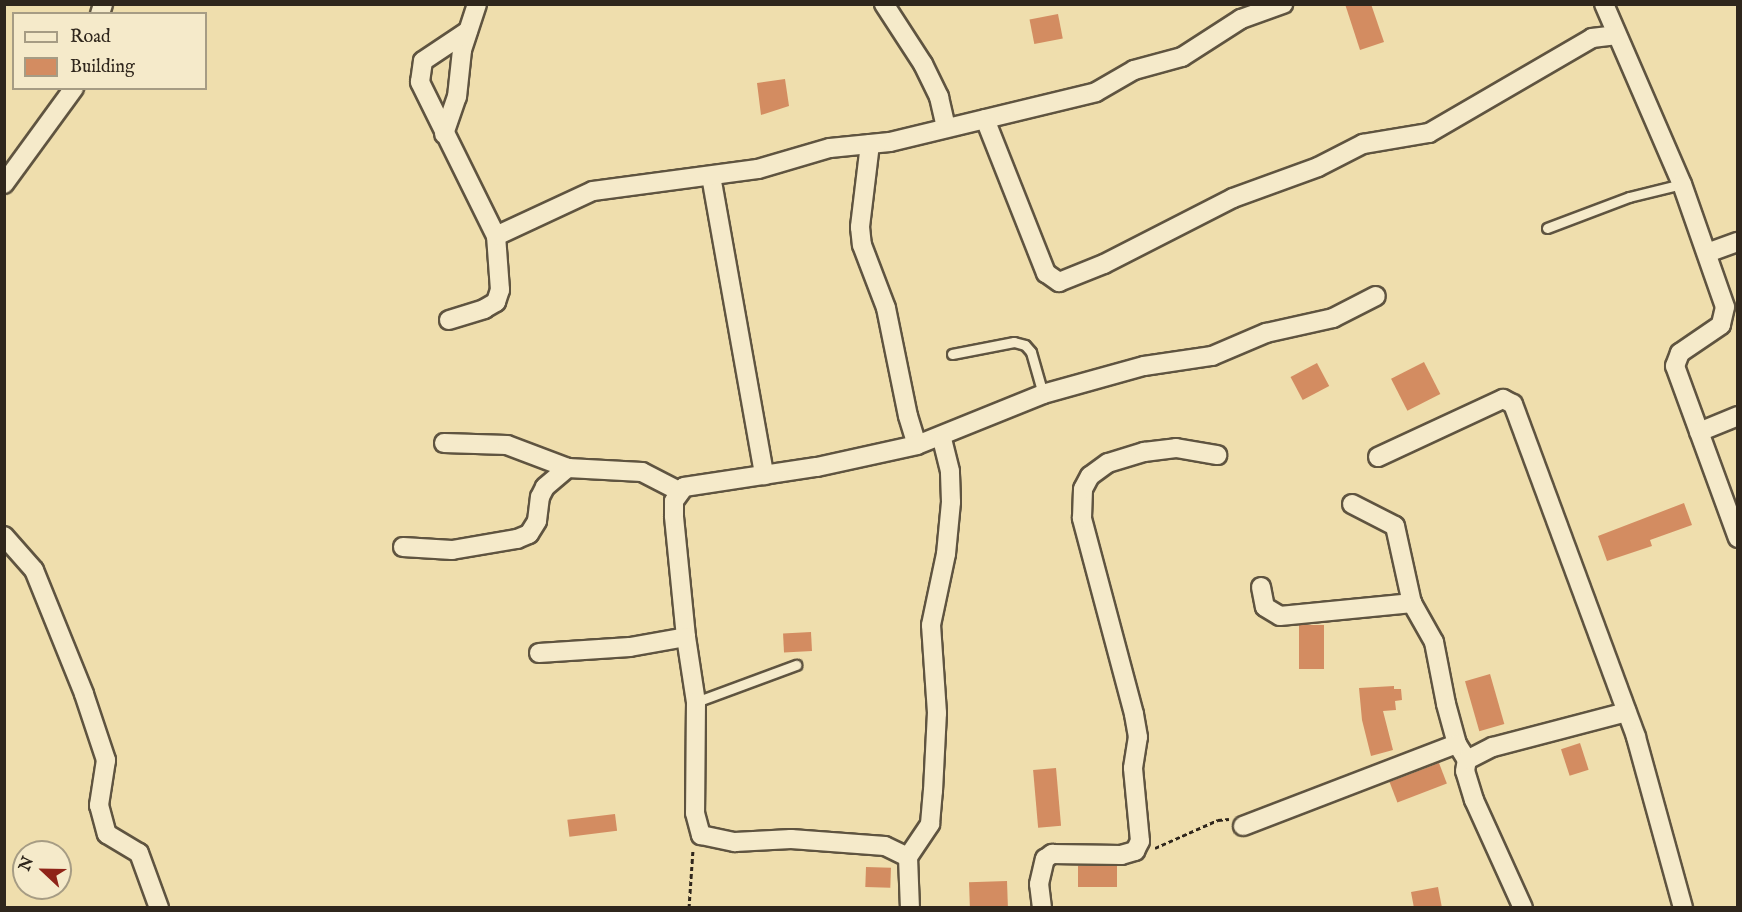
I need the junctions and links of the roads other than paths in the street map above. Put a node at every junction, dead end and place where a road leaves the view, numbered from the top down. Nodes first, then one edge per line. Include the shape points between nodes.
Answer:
1 (477, 4) edge
2 (884, 4) edge
3 (1282, 4) edge
4 (1604, 4) edge
5 (468, 31) junction
6 (1615, 34) junction
7 (73, 90) edge
8 (986, 119) junction
9 (946, 127) junction
10 (444, 134) junction
11 (870, 144) junction
12 (711, 176) junction
13 (4, 184) edge
14 (1682, 184) junction
15 (1547, 228) dead end
16 (496, 236) junction
17 (1737, 242) edge
18 (1707, 252) junction
19 (1376, 296) dead end
20 (449, 320) dead end
21 (952, 354) dead end
22 (1043, 394) junction
23 (1737, 416) edge
24 (1699, 432) junction
25 (942, 438) junction
26 (444, 443) dead end
27 (917, 445) junction
28 (1217, 455) dead end
29 (1378, 456) dead end
30 (568, 468) junction
31 (764, 475) junction
32 (679, 491) junction
33 (1352, 504) dead end
34 (4, 536) edge
35 (1737, 538) edge
36 (402, 547) dead end
37 (1261, 587) dead end
38 (1412, 603) junction
39 (686, 638) junction
40 (539, 653) dead end
41 (796, 665) dead end
42 (696, 702) junction
43 (1626, 712) junction
44 (1457, 744) junction
45 (1467, 760) junction
46 (1243, 826) road end
47 (908, 857) junction
48 (159, 908) edge
49 (910, 908) edge
50 (1042, 908) edge
51 (1523, 908) edge
52 (1683, 908) edge

1 - 5 street
2 - 9 street via 923,64 939,97
3 - 8 street via 1241,19 1182,57 1134,70 1096,92
4 - 6 street
5 - 10 street via 457,97
5 - 10 street via 423,61 420,69 420,82
6 - 8 street via 1592,38 1429,133 1363,144 1318,167 1233,198 1104,264 1059,282 1046,273
6 - 14 street
7 - 13 street
8 - 9 street
9 - 11 street
10 - 16 street
11 - 12 street via 830,148 758,169
11 - 27 street via 860,226 862,245 886,308
12 - 16 street via 593,191
12 - 31 street
14 - 15 lane via 1629,197
14 - 18 street
16 - 20 street via 500,291 496,302
17 - 18 street
18 - 24 street via 1725,315 1721,325 1675,361
19 - 22 street via 1333,318 1266,333 1212,356 1144,366
21 - 22 lane via 1014,342 1025,345 1031,352
22 - 25 street
23 - 24 street
24 - 35 street
25 - 27 street
25 - 47 street via 950,471 951,502 946,554 931,625 938,713 933,791 930,824
26 - 30 street via 507,445
27 - 31 street
28 - 50 street via 1176,448 1144,452 1108,463 1090,476 1083,489 1082,518 1138,737 1133,768 1139,847 1121,855 1052,854 1041,868
29 - 43 street via 1509,399
30 - 32 street via 642,472
30 - 36 street via 545,488 537,521 529,534 452,550
31 - 32 street via 684,487
32 - 39 street via 674,516
33 - 38 street via 1395,526
34 - 48 street via 34,570 84,694 106,760 99,805 108,834 139,853
37 - 38 street via 1265,607 1280,616
38 - 44 street via 1434,642
39 - 40 street via 630,647
39 - 42 street
41 - 42 lane
42 - 47 street via 695,813 701,835 735,842 855,841 885,846
43 - 45 street via 1492,747
43 - 52 street
44 - 45 street
44 - 46 street
45 - 51 street via 1465,771 1474,800
47 - 49 street

